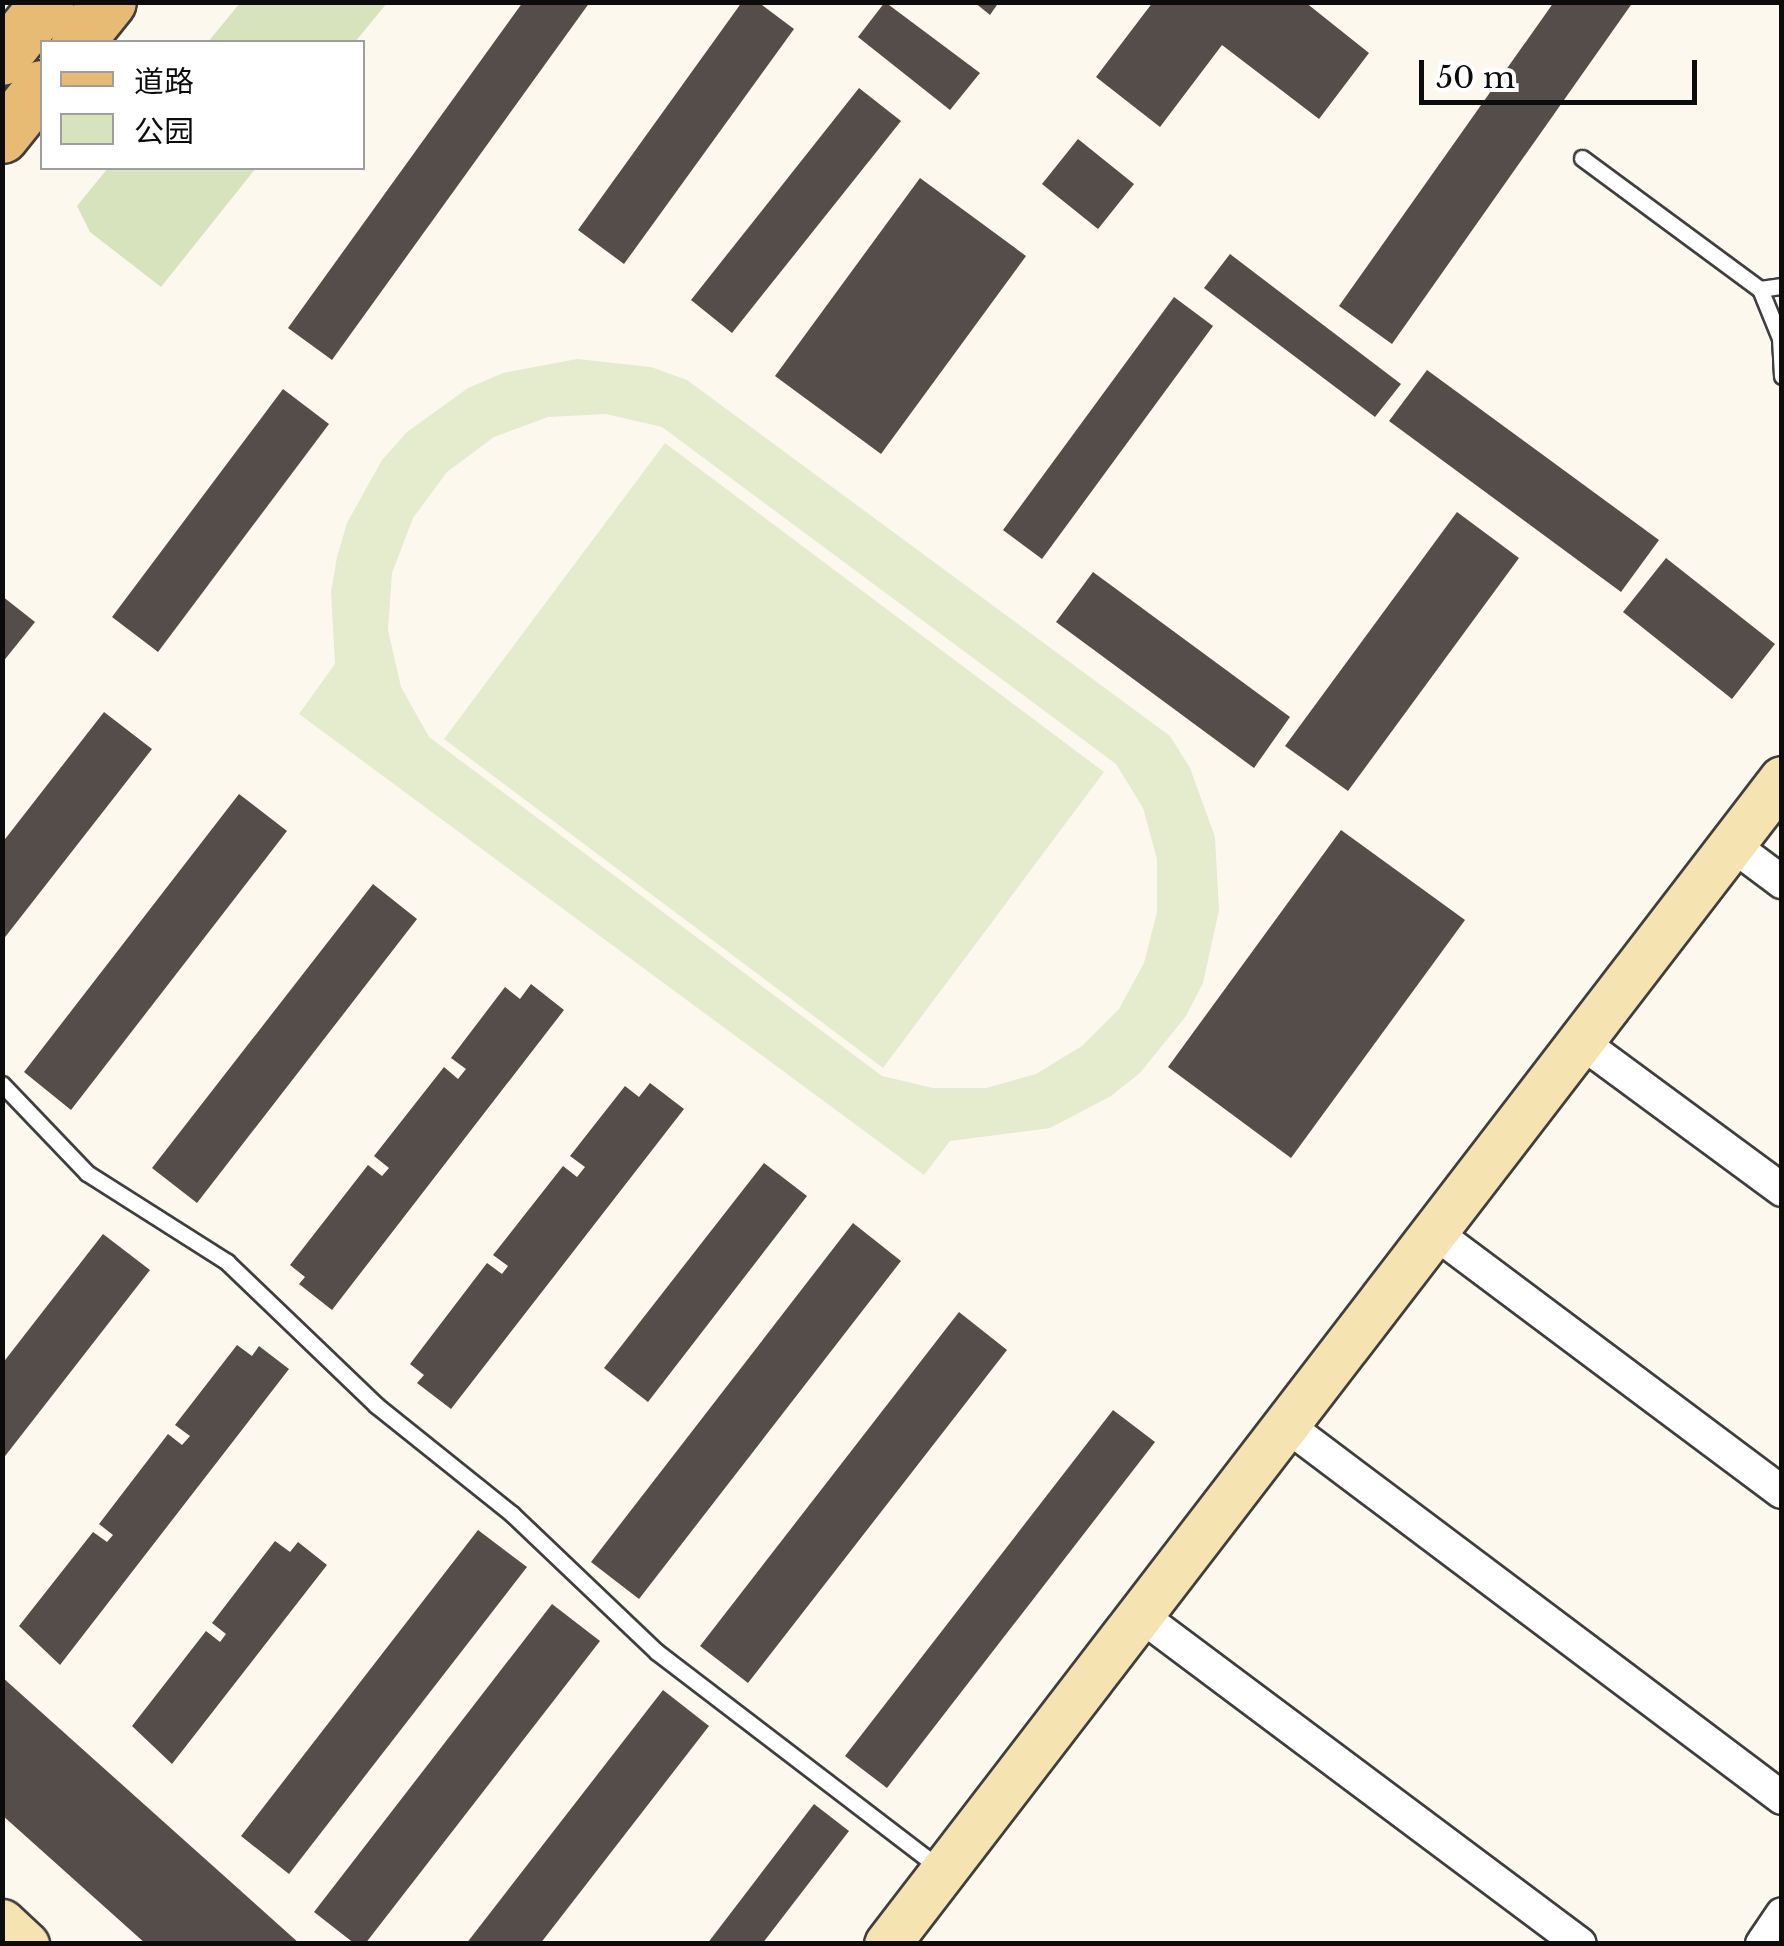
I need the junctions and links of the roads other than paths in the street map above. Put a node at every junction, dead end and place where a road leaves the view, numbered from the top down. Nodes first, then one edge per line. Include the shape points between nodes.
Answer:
1 (48, 2) edge
2 (110, 2) edge
3 (80, 40) edge
4 (2, 59) edge
5 (40, 90) edge
6 (2, 137) edge
7 (1582, 158) dead end
8 (1782, 286) edge
9 (1760, 289) junction
10 (1782, 376) edge
11 (1782, 779) edge
12 (1731, 844) junction
13 (1782, 882) edge
14 (1580, 1041) junction
15 (2, 1084) edge
16 (1782, 1190) edge
17 (1434, 1232) junction
18 (1286, 1424) junction
19 (1782, 1492) edge
20 (1140, 1614) junction
21 (1782, 1798) edge
22 (943, 1870) junction
23 (1782, 1914) edge
24 (2, 1922) edge
25 (26, 1944) edge
26 (887, 1944) edge
27 (1580, 1944) edge
28 (1762, 1944) edge

1 - 4 main road
2 - 3 main road
5 - 6 main road
7 - 9 lane
8 - 9 lane
9 - 10 lane via 1780,338
11 - 12 street
12 - 13 street
12 - 14 street
14 - 16 street
14 - 17 street
15 - 22 lane via 87,1173 227,1262 376,1405 512,1514 656,1652
17 - 18 street
17 - 19 street
18 - 20 street
18 - 21 street
20 - 22 street
20 - 27 street
22 - 26 street
23 - 28 street
24 - 25 street

